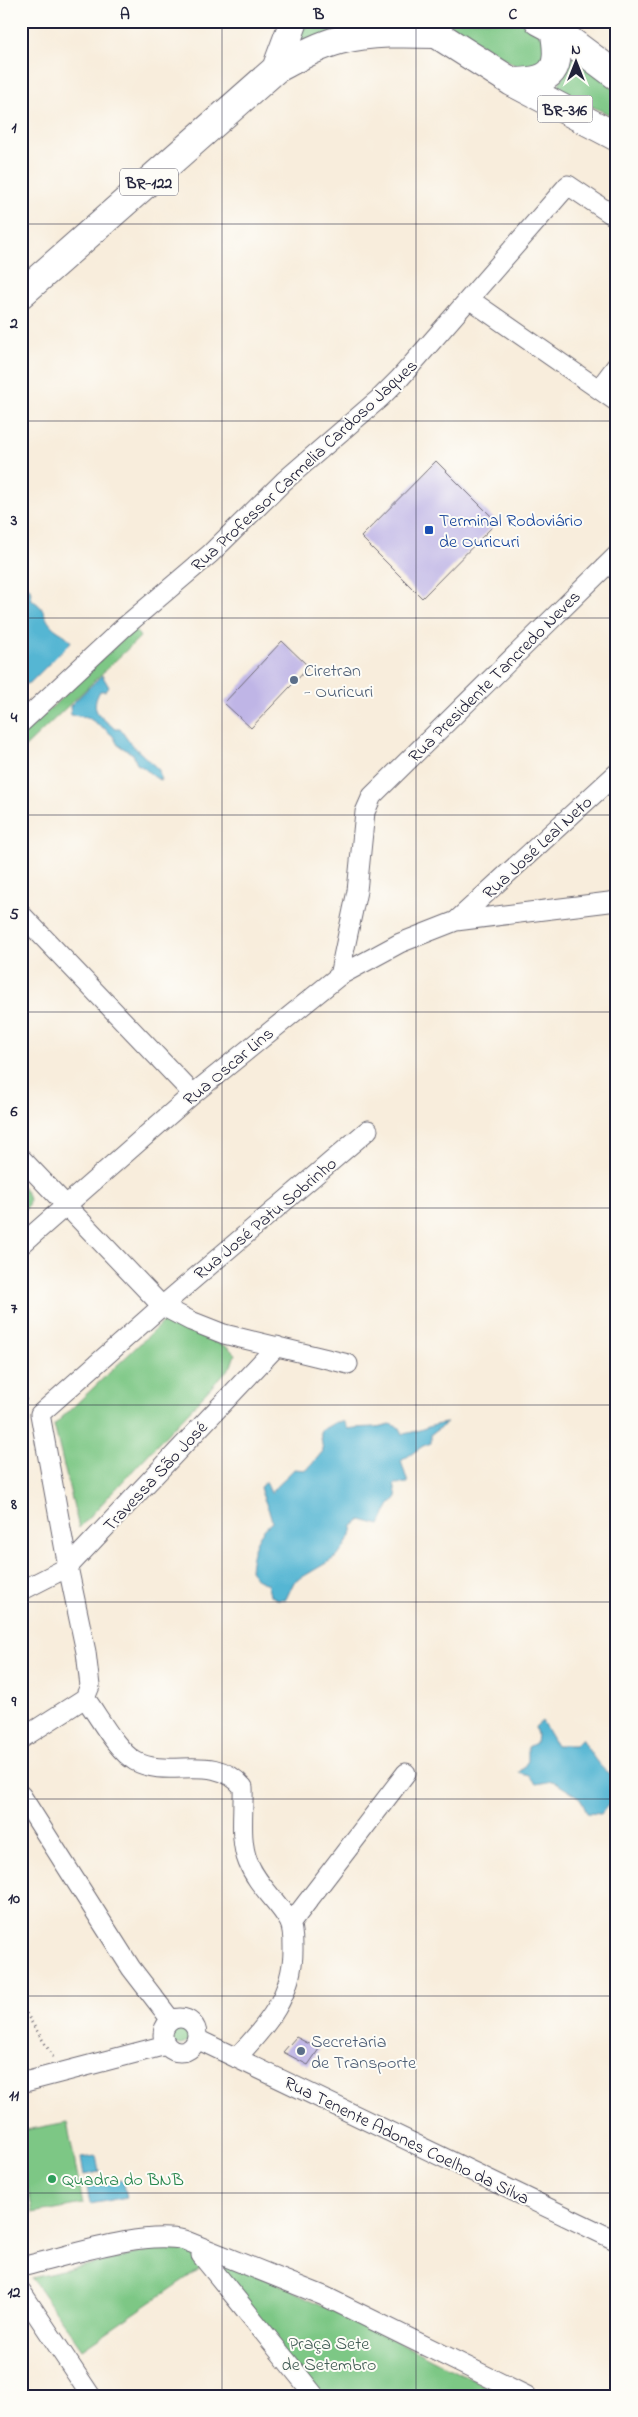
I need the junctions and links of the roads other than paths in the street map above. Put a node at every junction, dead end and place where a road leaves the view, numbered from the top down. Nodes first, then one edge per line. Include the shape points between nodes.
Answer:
1 (294, 21) edge
2 (546, 25) edge
3 (426, 28) edge
4 (276, 69) junction
5 (617, 76) edge
6 (512, 82) junction
7 (617, 137) edge
8 (617, 218) edge
9 (21, 294) edge
10 (469, 299) junction
11 (617, 365) edge
12 (599, 389) junction
13 (617, 402) edge
14 (617, 555) edge
15 (21, 723) edge
16 (617, 774) edge
17 (617, 901) edge
18 (21, 914) edge
19 (456, 921) junction
20 (340, 976) junction
21 (194, 1094) junction
22 (368, 1130) dead end
23 (21, 1158) edge
24 (67, 1207) junction
25 (21, 1245) edge
26 (162, 1306) junction
27 (277, 1346) junction
28 (348, 1364) dead end
29 (68, 1568) junction
30 (21, 1591) edge
31 (85, 1698) junction
32 (21, 1739) edge
33 (406, 1772) dead end
34 (21, 1795) edge
35 (290, 1923) junction
36 (171, 2020) junction
37 (197, 2039) junction
38 (166, 2044) junction
39 (236, 2058) junction
40 (21, 2083) edge
41 (617, 2241) edge
42 (202, 2248) junction
43 (21, 2267) edge
44 (21, 2291) edge
45 (500, 2391) edge
46 (91, 2396) edge
47 (315, 2396) edge
48 (527, 2396) edge

1 - 4 main road, BR-122
2 - 5 main road
2 - 6 main road via 558,52 553,69 533,82
3 - 4 main road, BR-122 via 340,40
3 - 6 main road, BR-122
4 - 9 main road, BR-122
6 - 7 main road, BR-316
8 - 10 street, Rua Professor Carmelia Cardoso Jaques via 568,185
10 - 12 street
10 - 15 street, Rua Professor Carmelia Cardoso Jaques via 380,398 284,481 210,554
11 - 12 street
12 - 13 street
14 - 20 street, Rua Presidente Tancredo Neves via 372,796 364,812 357,891
16 - 19 street, Rua José Leal Neto
17 - 19 street
18 - 21 street
19 - 20 street, Rua Oscar Lins via 400,943
20 - 21 street, Rua Oscar Lins
21 - 24 street, Rua Oscar Lins
22 - 26 street, Rua José Patu Sobrinho
23 - 24 street
24 - 25 street, Rua Oscar Lins
24 - 26 street
26 - 27 street via 224,1334
26 - 29 street, Rua José Patu Sobrinho via 40,1414
27 - 28 street
27 - 29 street, Travessa São José
29 - 30 street, Travessa São José
29 - 31 street via 89,1668 90,1686
31 - 32 street
31 - 35 street via 133,1760 156,1766 222,1770 236,1779 243,1787 248,1861
33 - 35 street
34 - 36 street via 131,1968
35 - 39 street via 293,1958 286,1990 269,2022
36 - 37 street via 188,2020 196,2028
36 - 38 street via 164,2028
37 - 38 street via 186,2051 174,2051
37 - 39 street, Rua Tenente Adones Coelho da Silva
38 - 40 street
39 - 41 street, Rua Tenente Adones Coelho da Silva
42 - 43 street via 184,2240 156,2237
42 - 45 street via 324,2296
42 - 47 street via 201,2255
44 - 46 street
45 - 48 street

